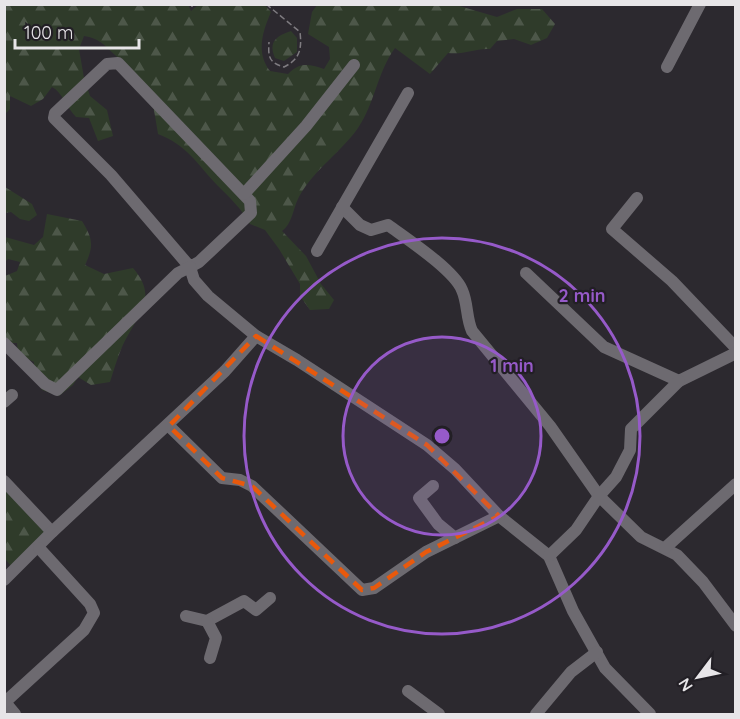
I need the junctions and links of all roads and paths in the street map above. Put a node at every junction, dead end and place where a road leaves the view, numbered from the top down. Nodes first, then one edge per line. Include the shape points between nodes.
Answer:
1 (266, 4) edge
2 (700, 4) edge
3 (269, 42) dead end
4 (354, 65) dead end
5 (667, 67) dead end
6 (408, 93) dead end
7 (243, 194) junction
8 (637, 198) dead end
9 (342, 207) junction
10 (317, 251) dead end
11 (190, 267) junction
12 (526, 273) dead end
13 (256, 336) junction
14 (4, 343) edge
15 (735, 348) edge
16 (735, 353) edge
17 (679, 381) junction
18 (169, 426) junction
19 (4, 481) edge
20 (735, 484) edge
21 (433, 486) dead end
22 (599, 496) junction
23 (498, 516) junction
24 (52, 532) junction
25 (455, 538) junction
26 (39, 548) junction
27 (665, 548) junction
28 (549, 555) junction
29 (4, 580) edge
30 (270, 598) dead end
31 (186, 616) dead end
32 (207, 621) junction
33 (735, 626) edge
34 (597, 652) junction
35 (210, 658) dead end
36 (408, 691) dead end
37 (5, 702) edge
38 (15, 714) edge
39 (439, 714) edge
40 (536, 714) edge
41 (650, 714) edge

1 - 3 path via 300,32 302,48 295,62 284,67 274,64 268,56
2 - 5 street
4 - 7 street via 306,126
6 - 9 street
7 - 11 street via 250,201 251,213
7 - 11 street via 118,63 107,64 55,113 54,118
8 - 15 street via 612,229 672,282
9 - 10 street
9 - 22 street via 371,230 388,225 454,279 464,294 472,331 550,426
11 - 13 street via 194,280 208,296
11 - 14 street via 178,273 57,390 45,384
12 - 17 street via 604,346
13 - 18 street
13 - 23 street via 427,445
16 - 17 street
17 - 22 street via 631,429 630,450 616,477
18 - 24 street
18 - 25 street via 222,478 252,486 362,590 374,588 426,552
19 - 24 street
20 - 27 street
21 - 25 street via 419,498 438,524
22 - 27 street via 641,537
22 - 28 street via 576,530
23 - 25 street
23 - 28 street
24 - 26 street
26 - 29 street
26 - 37 street via 94,613 84,630
27 - 33 street via 703,582
28 - 34 street via 573,611
30 - 32 street via 256,610 244,602
31 - 32 street
32 - 35 street via 216,638
34 - 40 street via 566,677
34 - 41 street via 605,668
36 - 39 street
37 - 38 street

